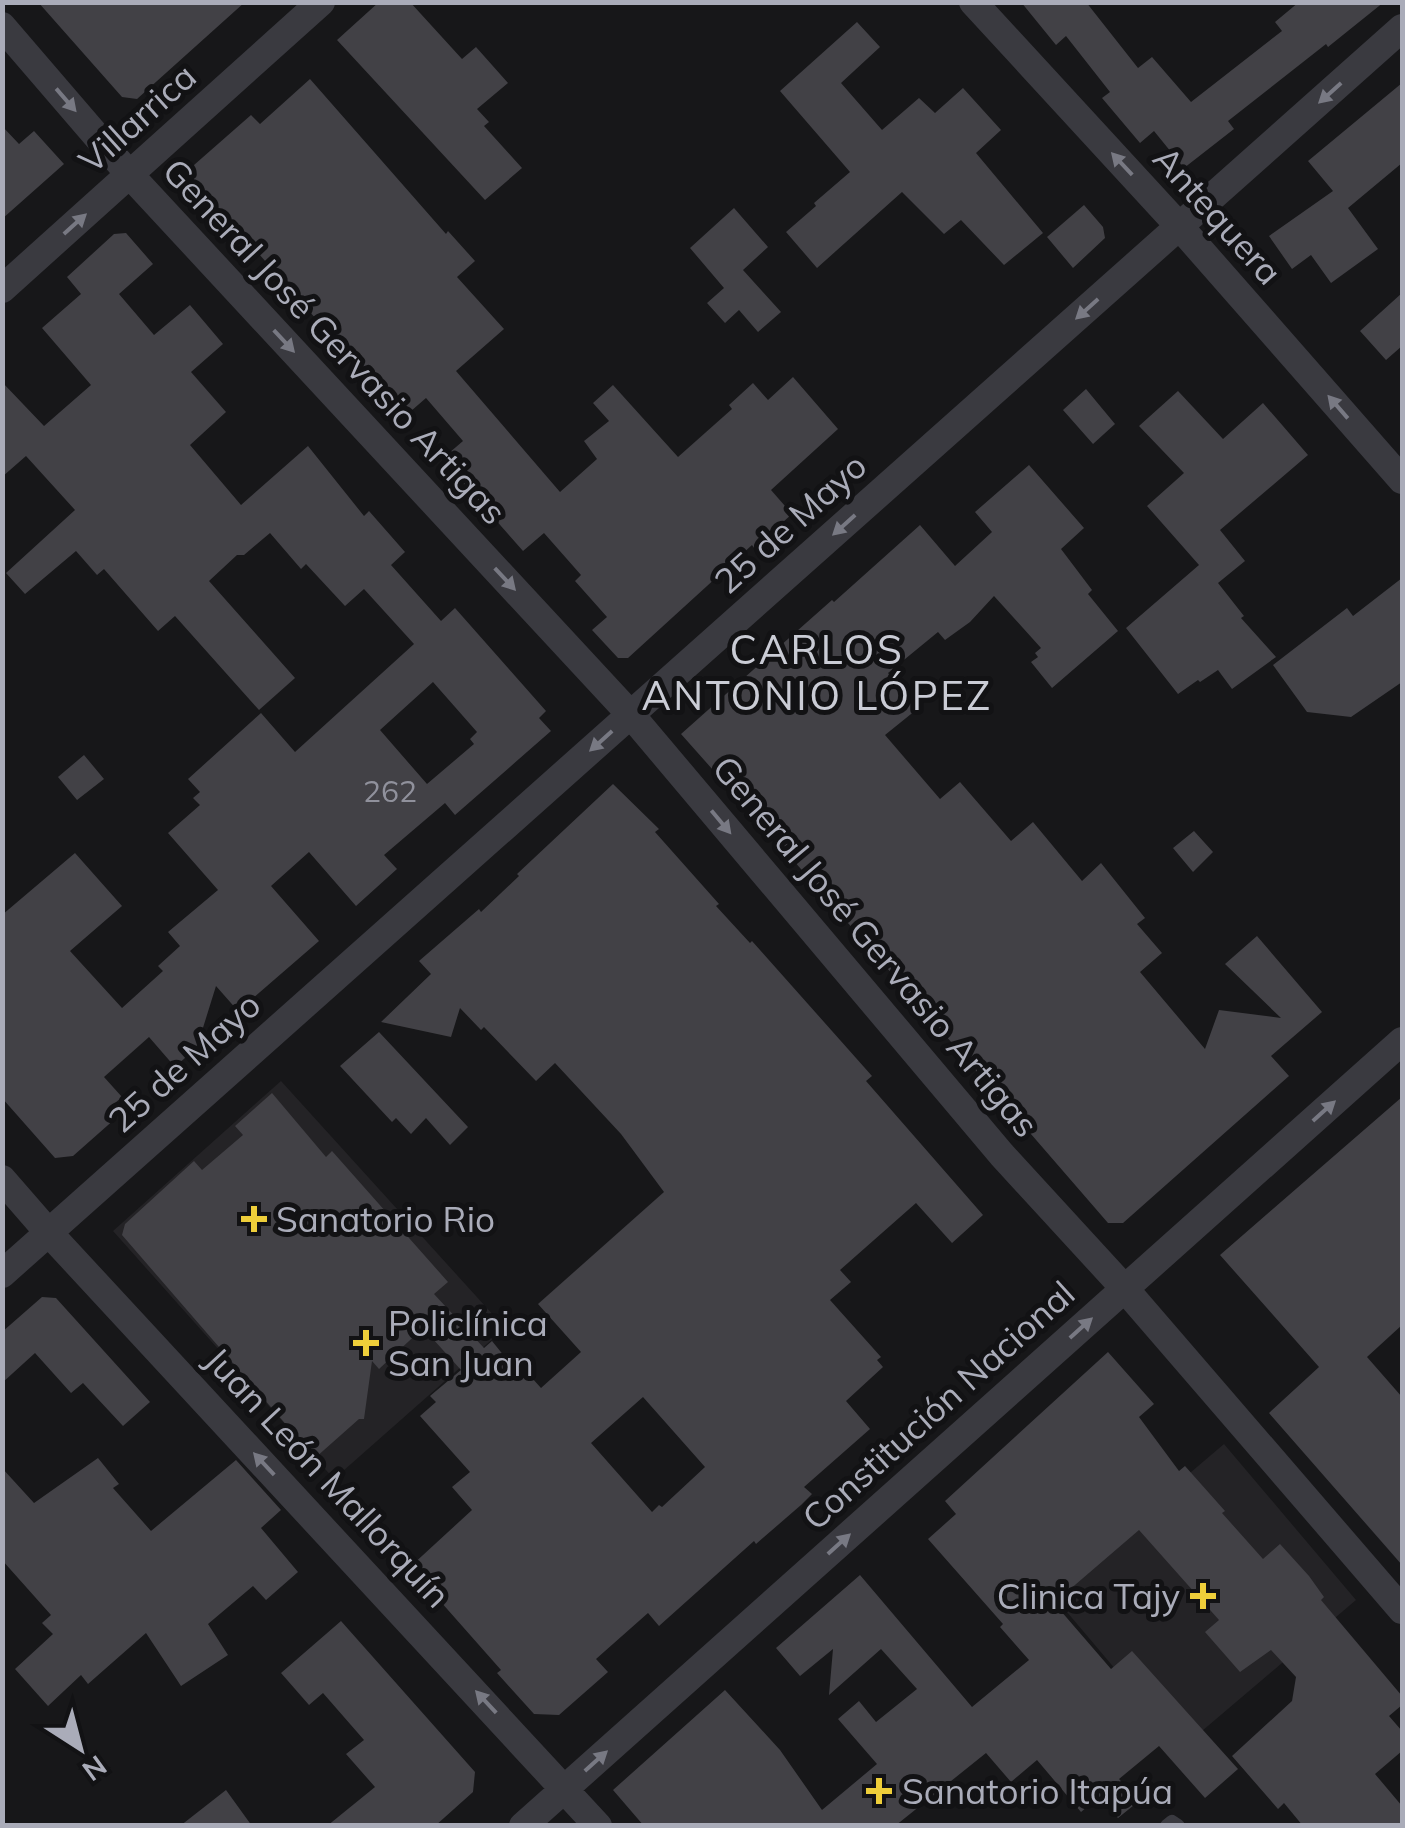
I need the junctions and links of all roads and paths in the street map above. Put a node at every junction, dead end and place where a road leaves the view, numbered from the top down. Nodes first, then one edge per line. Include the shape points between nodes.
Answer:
1 (322, 2) edge
2 (973, 2) edge
3 (2, 26) edge
4 (1402, 28) edge
5 (130, 174) junction
6 (1180, 226) junction
7 (2, 289) edge
8 (1402, 480) edge
9 (630, 714) junction
10 (1402, 1041) edge
11 (2, 1179) edge
12 (49, 1232) junction
13 (2, 1274) edge
14 (1124, 1289) junction
15 (1402, 1610) edge
16 (566, 1788) junction
17 (523, 1826) edge
18 (598, 1826) edge
19 (1166, 1826) edge
20 (1178, 1826) edge

1 - 5 street, Villarrica
6 -> 2 street, Antequera
3 -> 5 street, General José Gervasio Artigas
4 -> 6 street, 25 de Mayo
7 -> 5 street, Villarrica
5 -> 9 street, General José Gervasio Artigas
8 -> 6 street, Antequera
6 -> 9 street, 25 de Mayo
9 -> 12 street, 25 de Mayo
9 -> 14 street, General José Gervasio Artigas
14 -> 10 street, Constitución Nacional
11 - 12 street, Juan León Mallorquín
12 - 13 street, 25 de Mayo
16 -> 12 street, Juan León Mallorquín
14 - 15 street, General José Gervasio Artigas
16 -> 14 street, Constitución Nacional
16 - 17 street, Constitución Nacional
16 - 18 street, Juan León Mallorquín
19 - 20 lane

